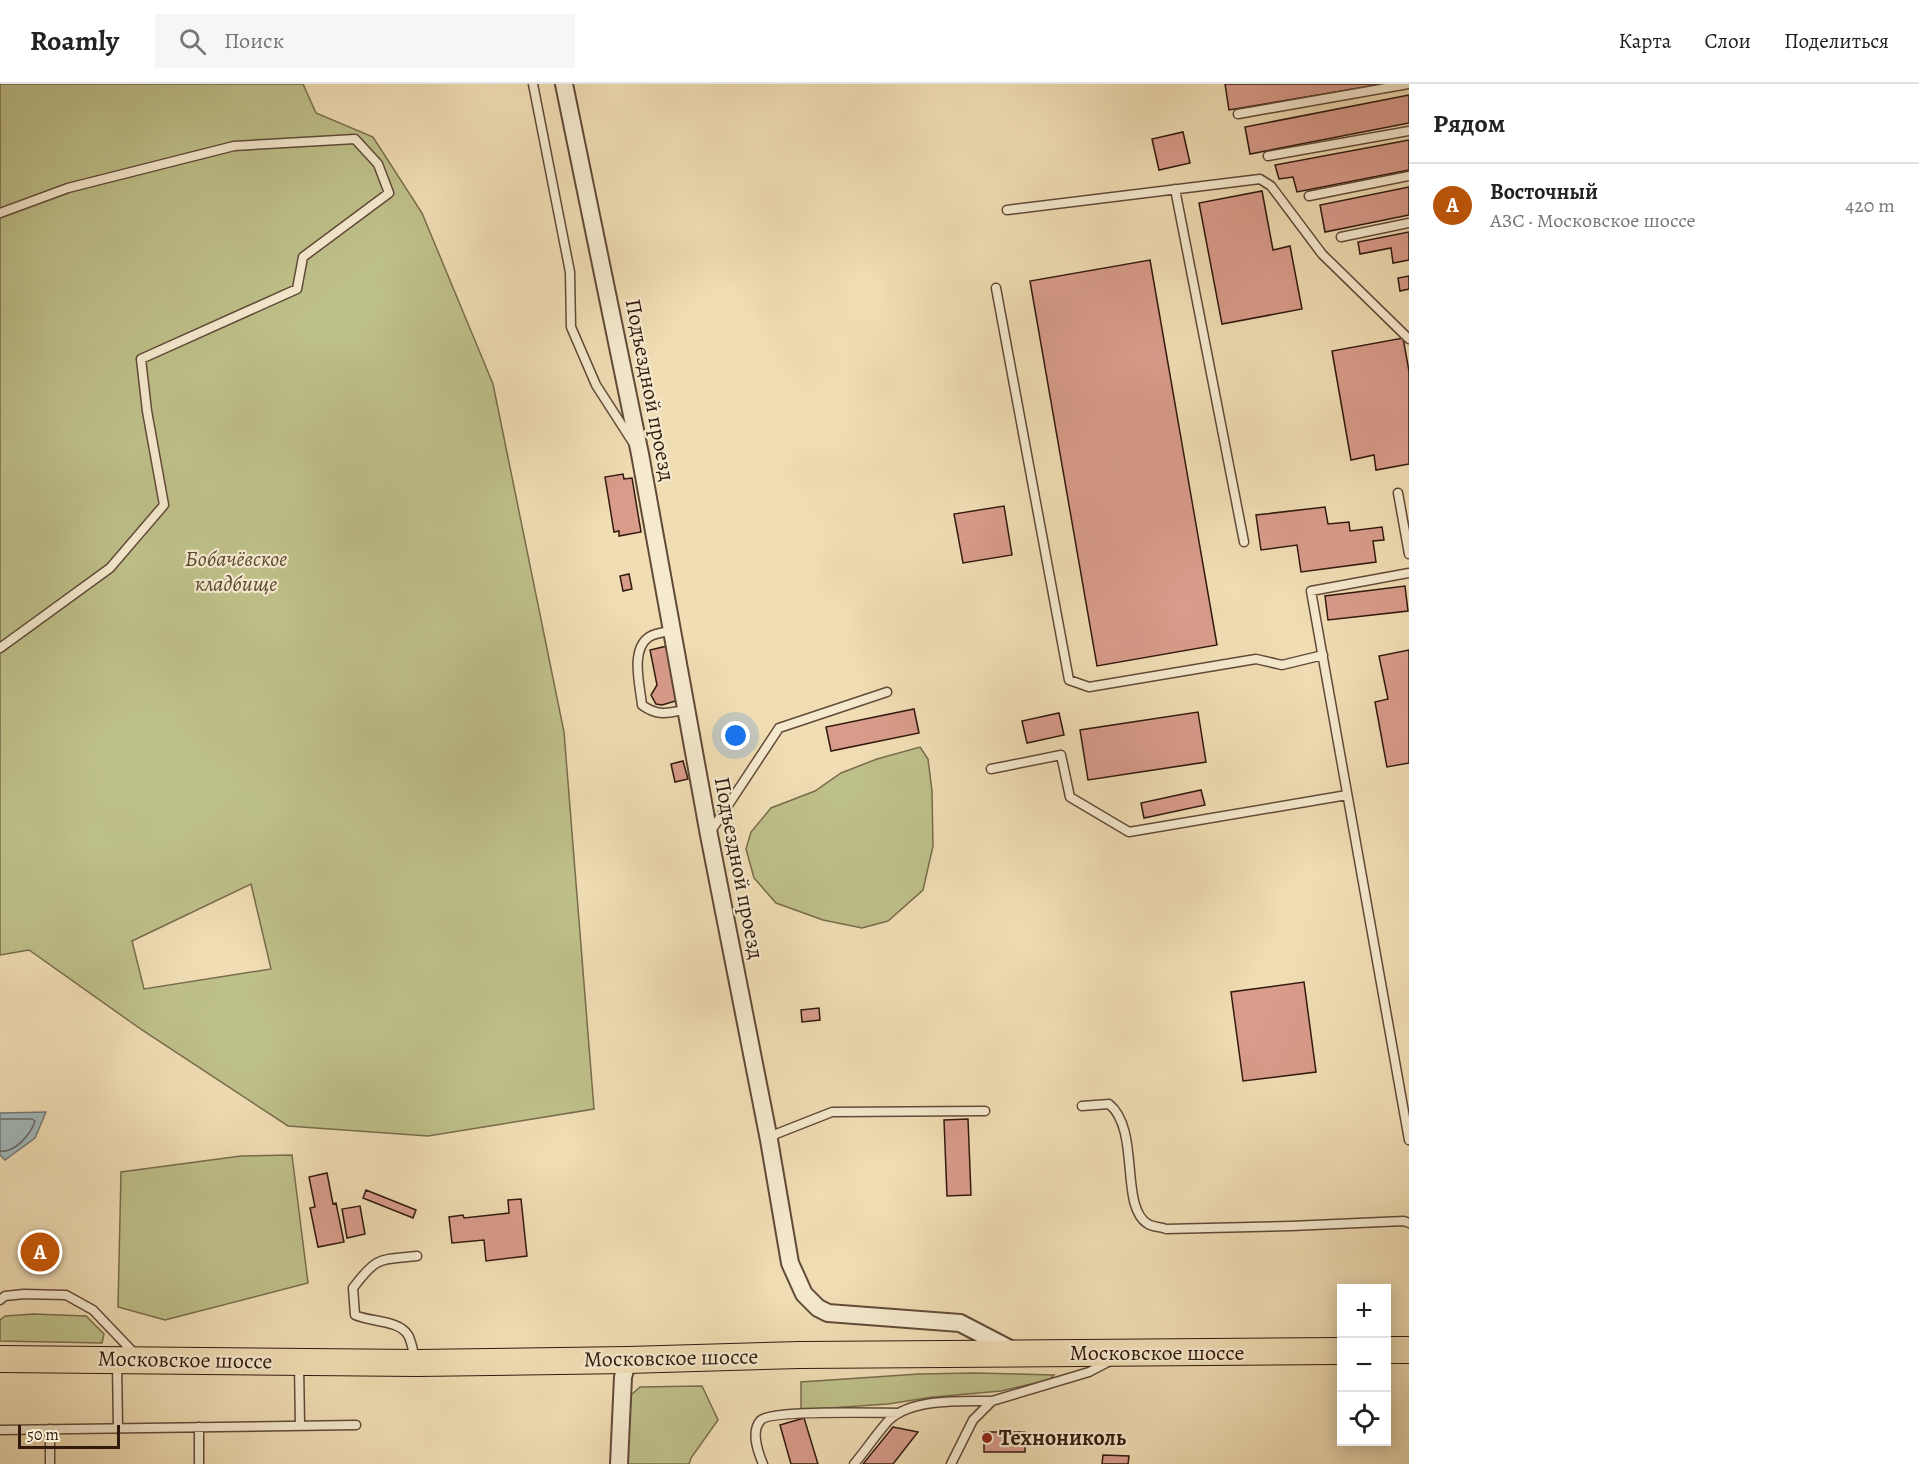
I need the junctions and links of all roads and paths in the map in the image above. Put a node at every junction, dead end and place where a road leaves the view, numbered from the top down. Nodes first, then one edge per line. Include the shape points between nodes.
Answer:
1 (533, 84) edge
2 (564, 84) edge
3 (1409, 84) edge
4 (1238, 114) dead end
5 (1409, 131) edge
6 (1268, 156) dead end
7 (1409, 176) edge
8 (1175, 189) junction
9 (1309, 196) dead end
10 (1007, 210) dead end
11 (0, 213) edge
12 (1409, 223) edge
13 (1341, 237) dead end
14 (996, 288) dead end
15 (1409, 339) edge
16 (640, 454) junction
17 (1398, 493) dead end
18 (1244, 542) dead end
19 (1409, 554) edge
20 (1409, 573) edge
21 (672, 631) junction
22 (0, 648) edge
23 (1323, 655) junction
24 (887, 692) dead end
25 (688, 709) junction
26 (991, 769) dead end
27 (1347, 795) junction
28 (709, 835) junction
29 (1082, 1106) dead end
30 (985, 1111) dead end
31 (769, 1140) junction
32 (1409, 1140) edge
33 (1409, 1223) edge
34 (417, 1256) dead end
35 (0, 1300) edge
36 (1391, 1350) edge
37 (1409, 1350) edge
38 (1337, 1351) edge
39 (1017, 1353) junction
40 (1124, 1353) junction
41 (0, 1359) edge
42 (129, 1359) junction
43 (628, 1360) junction
44 (299, 1361) junction
45 (417, 1363) junction
46 (992, 1401) junction
47 (899, 1413) junction
48 (356, 1425) dead end
49 (300, 1426) junction
50 (199, 1427) junction
51 (118, 1429) junction
52 (0, 1430) edge
53 (50, 1430) junction
54 (50, 1464) edge
55 (199, 1464) edge
56 (619, 1464) edge
57 (763, 1464) edge
58 (854, 1464) edge
59 (951, 1464) edge

1 - 16 lane via 570,272 571,327 596,385
2 - 16 street, Подъездной проезд
3 - 4 lane
5 - 6 lane
7 - 9 lane
8 - 10 lane
8 - 15 lane via 1260,178 1271,186 1322,254
8 - 18 lane
11 - 22 lane via 68,188 234,146 356,139 378,164 389,193 303,257 297,289 141,359 164,505 110,568
12 - 13 lane
14 - 23 lane via 1069,680 1089,687 1256,659 1282,665
16 - 21 street, Подъездной проезд
17 - 19 lane
20 - 23 lane via 1311,591
21 - 25 street, Подъездной проезд
21 - 25 lane via 651,635 641,644 638,658 642,705 663,715
23 - 27 lane
24 - 28 lane via 779,728
25 - 28 street, Подъездной проезд
26 - 27 lane via 1061,755 1070,797 1129,832
27 - 32 lane
28 - 31 street, Подъездной проезд
29 - 33 lane via 1109,1104 1117,1110 1124,1125 1136,1212 1148,1224 1166,1228
30 - 31 lane via 832,1112
31 - 39 street, Подъездной проезд via 790,1263 804,1294 818,1308 828,1313 960,1323
34 - 45 lane via 379,1260 353,1288 356,1315 398,1327 408,1335
35 - 42 lane via 24,1294 66,1295 93,1310
36 - 37 main road
38 - 40 main road, Московское шоссе
39 - 40 main road, Московское шоссе
39 - 43 main road, Московское шоссе
40 - 46 lane via 1089,1372
41 - 42 main road, Московское шоссе
42 - 44 main road, Московское шоссе
42 - 51 lane
43 - 45 main road, Московское шоссе
43 - 56 street via 623,1377
44 - 45 main road, Московское шоссе
44 - 49 lane
46 - 47 lane via 937,1401
46 - 59 lane via 973,1420
47 - 57 lane via 766,1416 756,1426 756,1446
47 - 58 lane
48 - 49 lane
49 - 50 lane
50 - 51 lane
50 - 55 lane
51 - 53 lane
52 - 53 lane
53 - 54 lane

